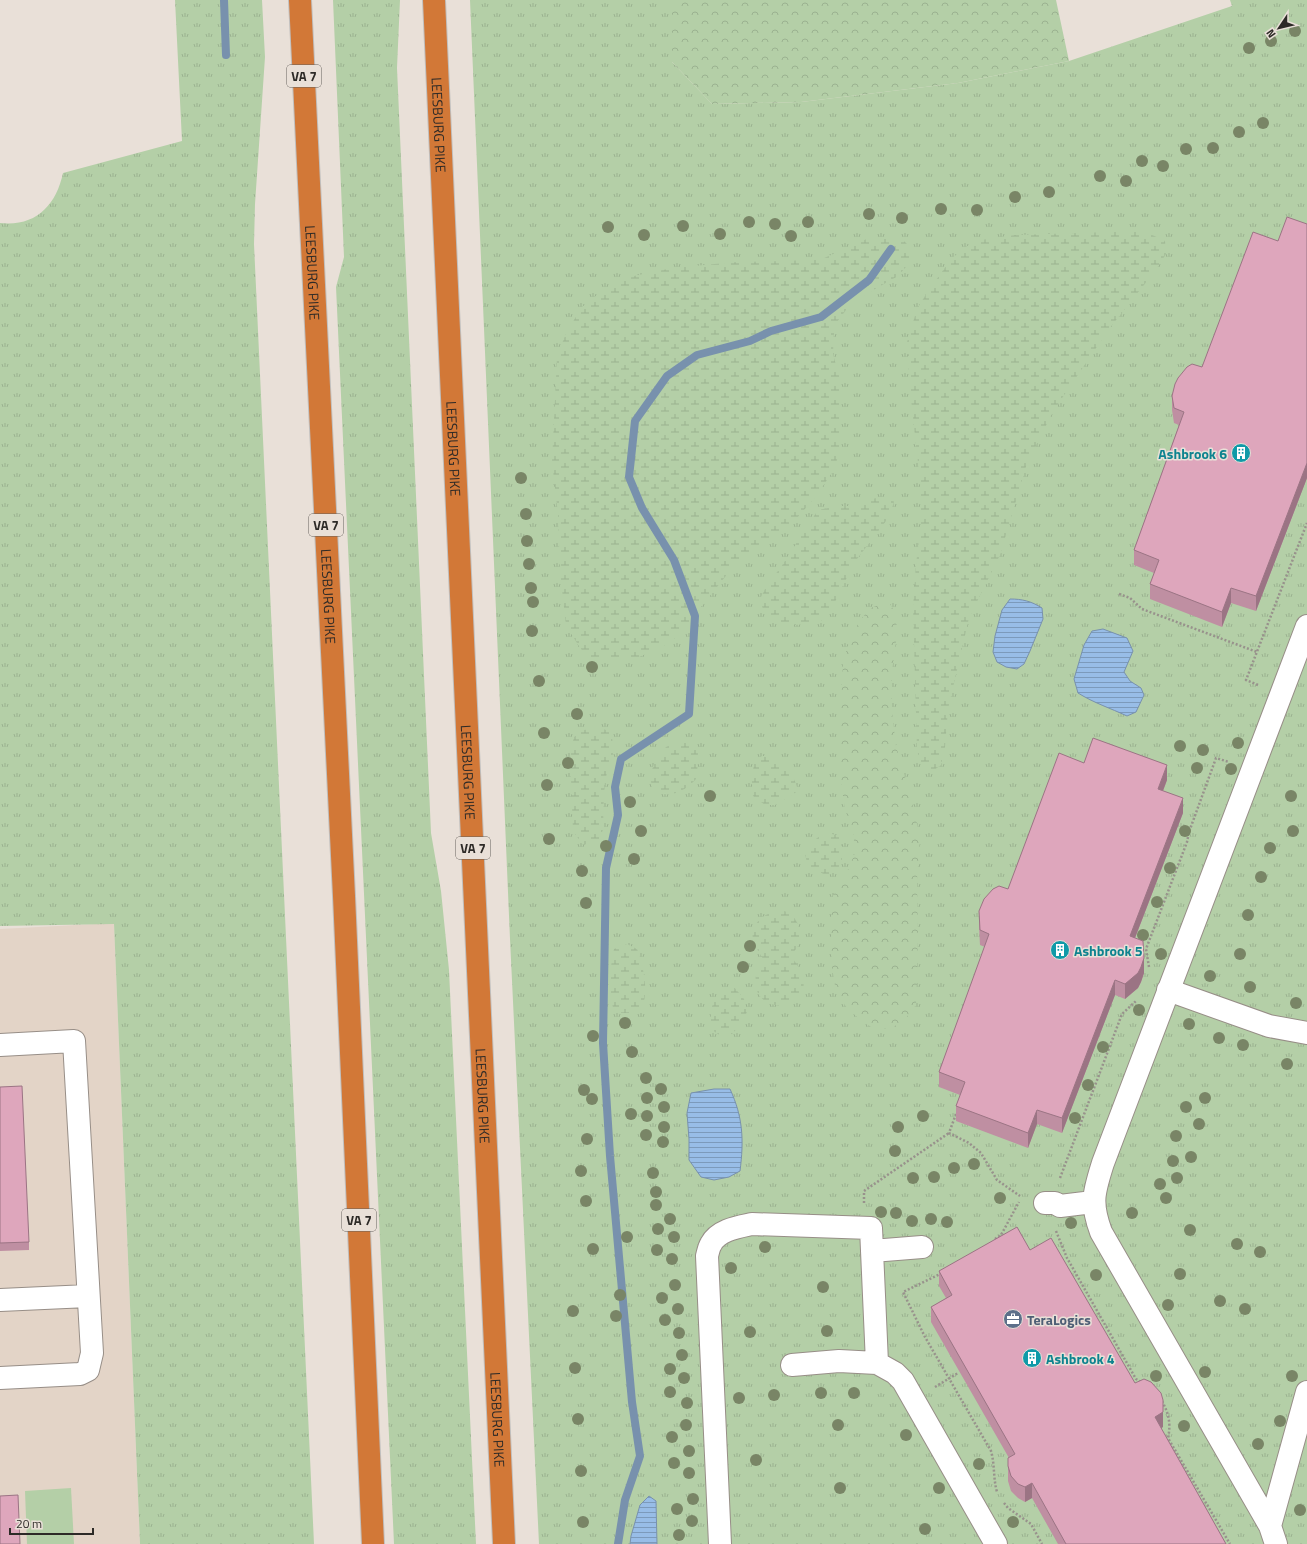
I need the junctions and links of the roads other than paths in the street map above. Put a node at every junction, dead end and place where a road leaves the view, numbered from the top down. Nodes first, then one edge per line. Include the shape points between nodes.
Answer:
1 (300, 0) edge
2 (434, 0) edge
3 (1307, 626) edge
4 (1168, 990) junction
5 (1307, 1033) edge
6 (0, 1045) edge
7 (1093, 1202) junction
8 (1050, 1203) road end
9 (922, 1247) dead end
10 (872, 1251) junction
11 (88, 1296) junction
12 (0, 1300) edge
13 (877, 1363) junction
14 (792, 1365) dead end
15 (0, 1378) edge
16 (1307, 1392) edge
17 (1273, 1535) edge
18 (373, 1544) edge
19 (504, 1544) edge
20 (720, 1544) edge
21 (996, 1544) edge

1 - 18 highway, LEESBURG PIKE / VA 7
2 - 19 highway, LEESBURG PIKE / VA 7
3 - 4 lane
4 - 5 lane via 1269,1026
4 - 7 lane via 1103,1163
6 - 11 lane via 74,1041
7 - 8 lane via 1060,1206
7 - 17 lane via 1101,1232
9 - 10 lane
10 - 13 lane
10 - 20 lane via 871,1228 752,1224 722,1233 711,1242 707,1256
11 - 12 lane
11 - 15 lane via 92,1353 88,1370 80,1374
13 - 14 lane via 839,1361
13 - 21 lane via 895,1373 903,1381
16 - 17 lane

